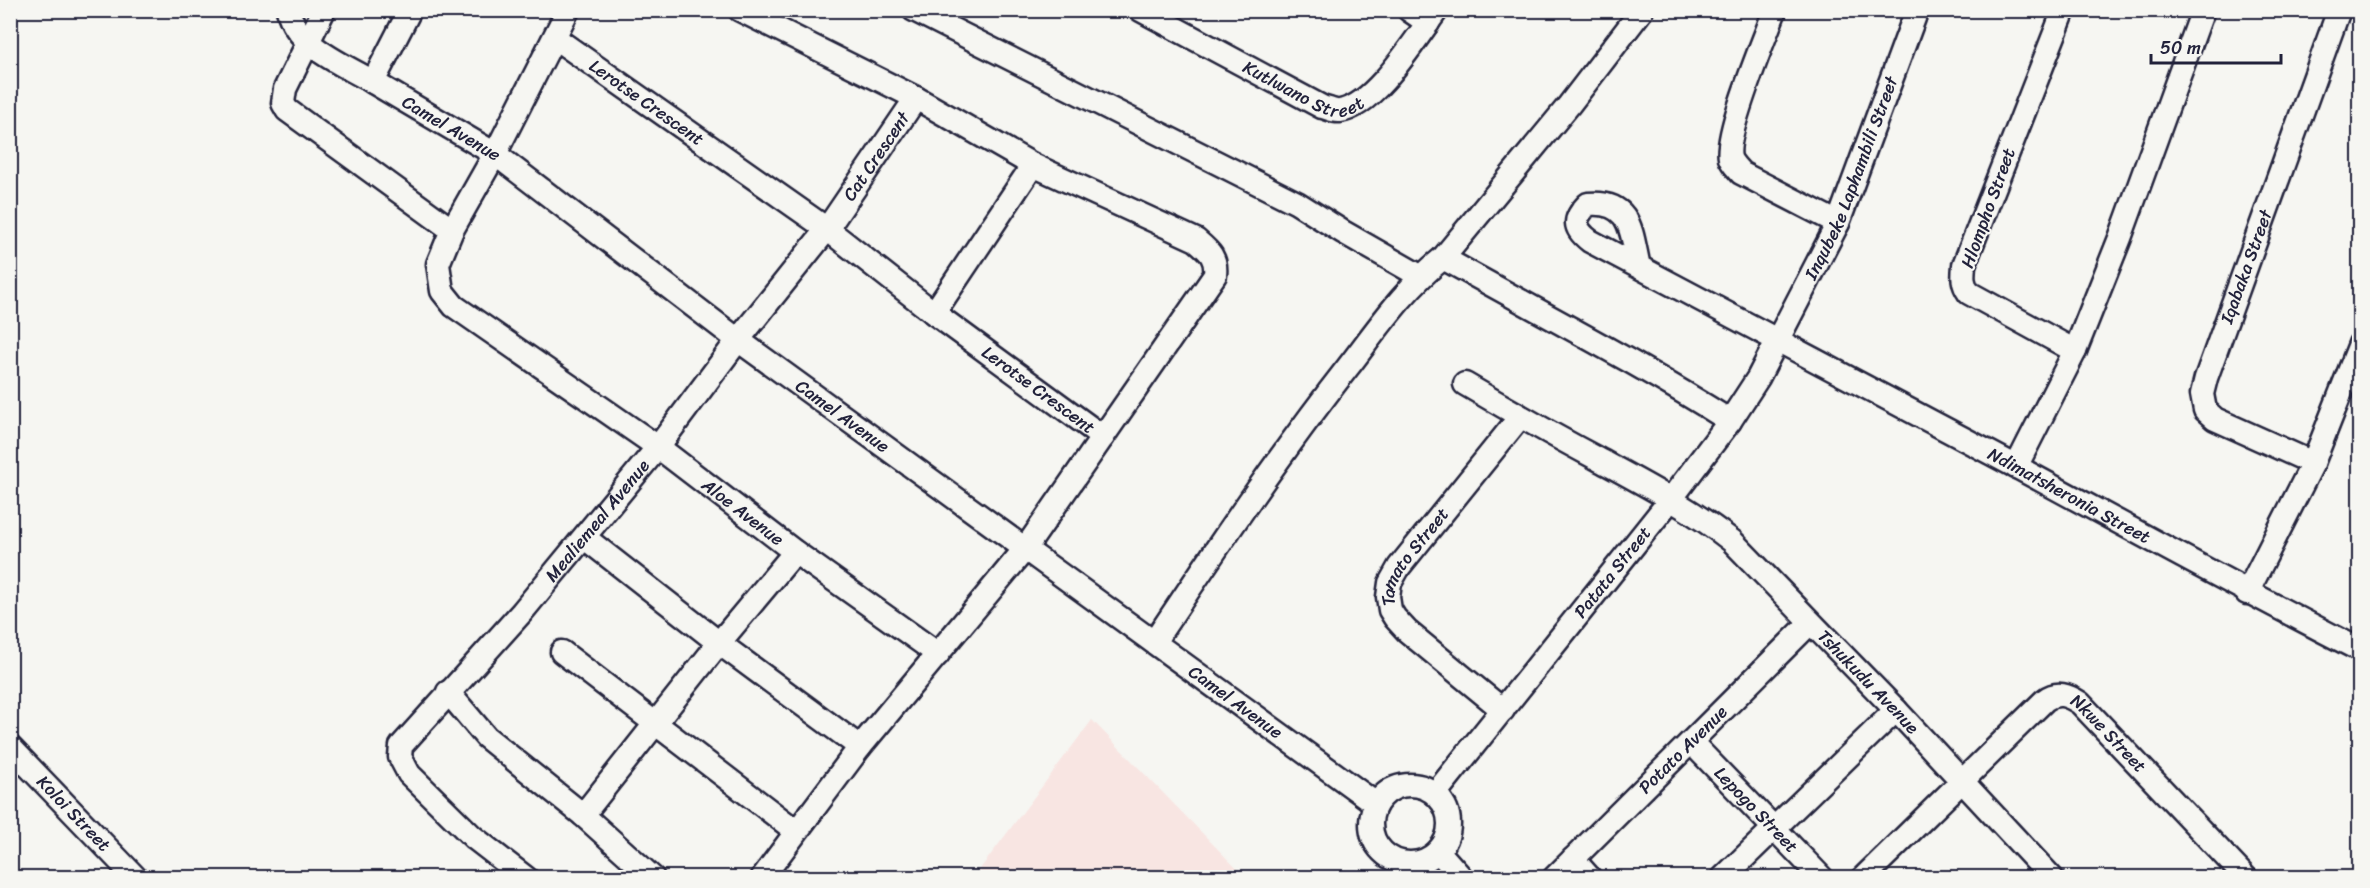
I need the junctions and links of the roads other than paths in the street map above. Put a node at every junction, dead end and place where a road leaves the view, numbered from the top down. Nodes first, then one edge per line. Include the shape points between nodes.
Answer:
1 (288, 10) edge
2 (324, 10) edge
3 (410, 10) edge
4 (568, 10) edge
5 (740, 10) edge
6 (914, 10) edge
7 (1142, 10) edge
8 (1642, 10) edge
9 (1775, 10) edge
10 (1917, 10) edge
11 (2064, 10) edge
12 (2203, 10) edge
13 (2339, 10) edge
14 (1424, 15) edge
15 (555, 38) junction
16 (308, 43) junction
17 (373, 82) junction
18 (916, 98) junction
19 (495, 154) junction
20 (1033, 165) junction
21 (1838, 223) junction
22 (827, 229) junction
23 (452, 230) junction
24 (1443, 258) junction
25 (1639, 267) dead end
26 (1420, 276) junction
27 (934, 313) junction
28 (738, 340) junction
29 (1778, 342) junction
30 (2360, 344) edge
31 (2075, 351) junction
32 (1465, 384) dead end
33 (1520, 417) junction
34 (1730, 421) junction
35 (1103, 437) junction
36 (658, 447) junction
37 (2313, 463) junction
38 (2016, 467) junction
39 (1671, 499) junction
40 (585, 538) junction
41 (1025, 549) junction
42 (795, 552) junction
43 (2247, 593) junction
44 (1810, 623) junction
45 (1154, 642) junction
46 (719, 643) junction
47 (2359, 650) edge
48 (561, 652) dead end
49 (938, 654) junction
50 (448, 692) junction
51 (1503, 710) junction
52 (1896, 710) junction
53 (657, 723) junction
54 (1690, 742) junction
55 (10, 747) edge
56 (860, 747) junction
57 (1960, 781) junction
58 (1435, 794) junction
59 (1376, 804) junction
60 (583, 815) junction
61 (1775, 829) junction
62 (796, 831) junction
63 (1438, 851) junction
64 (1573, 859) junction
65 (136, 878) edge
66 (526, 878) edge
67 (653, 878) edge
68 (762, 878) edge
69 (1462, 878) edge
70 (1554, 878) edge
71 (1590, 878) edge
72 (1723, 878) edge
73 (1822, 878) edge
74 (1863, 878) edge
75 (2052, 878) edge
76 (2246, 878) edge

1 - 16 street
2 - 16 street
3 - 17 street
4 - 15 street
5 - 18 street, Cat Crescent
6 - 26 street via 1297,203
7 - 14 street, Kutlwano Street via 1338,112 1368,98 1381,85
8 - 24 street
9 - 21 street via 1736,118 1730,158 1741,173
10 - 21 street, Inqubeke Laphambili Street
11 - 31 street, Hlompho Street via 1964,265 1963,278 1969,293
12 - 31 street
13 - 37 street, Iqabaka Street via 2202,394 2205,411 2215,419
15 - 19 street
15 - 22 street, Lerotse Crescent
16 - 17 street, Camel Avenue
16 - 23 street via 285,89 286,110
17 - 19 street, Camel Avenue
18 - 20 street, Lerotse Crescent
18 - 22 street, Cat Crescent
19 - 23 street, Aloe Avenue
19 - 28 street, Camel Avenue
20 - 27 street
20 - 35 street, Lerotse Crescent via 1177,230 1207,249 1216,263 1210,286
21 - 29 street, Inqubeke Laphambili Street
22 - 27 street, Lerotse Crescent
22 - 28 street, Cat Crescent
23 - 36 street, Aloe Avenue via 438,264 441,291 454,306
24 - 26 street
24 - 34 street via 1610,349
25 - 29 street, Ndimatsheronia Street
26 - 45 street via 1316,406
27 - 35 street, Lerotse Crescent
28 - 36 street, Mealiemeal Avenue
28 - 41 street, Camel Avenue
29 - 34 street, Patata Street
29 - 38 street, Ndimatsheronia Street
30 - 37 street
31 - 38 street
32 - 33 street
33 - 39 street
33 - 51 street, Tamato Street via 1411,551 1390,584 1388,597 1390,610 1407,631
34 - 39 street, Patata Street
35 - 41 street
36 - 40 street, Mealiemeal Avenue
36 - 42 street, Aloe Avenue
37 - 43 street
38 - 43 street, Ndimatsheronia Street
39 - 44 street, Tshukudu Avenue via 1732,541
39 - 51 street, Patata Street
40 - 46 street
40 - 50 street, Mealiemeal Avenue
41 - 45 street, Camel Avenue
41 - 49 street
42 - 46 street
42 - 49 street, Aloe Avenue
43 - 47 street, Ndimatsheronia Street
44 - 52 street, Tshukudu Avenue
44 - 54 street, Potato Avenue
45 - 59 street, Camel Avenue
46 - 53 street
46 - 56 street
48 - 53 street
49 - 56 street
50 - 60 street via 486,737
50 - 66 street, Mealiemeal Avenue via 404,740 400,750 404,767 472,837
51 - 58 street, Patata Street
52 - 57 street, Tshukudu Avenue
52 - 61 street
53 - 60 street
53 - 62 street
54 - 61 street, Lepogo Street
54 - 64 street, Potato Avenue
55 - 65 street, Koloi Street
56 - 62 street
57 - 74 street
57 - 75 street, Tshukudu Avenue
57 - 76 street, Nkwe Street via 2045,700 2058,694 2068,695 2080,703
58 - 59 street via 1424,787 1399,786
58 - 63 street via 1446,809 1449,828
59 - 63 street via 1372,812 1373,837 1389,857 1415,862
60 - 67 street
61 - 72 street
61 - 73 street, Lepogo Street
62 - 68 street
63 - 69 street
64 - 70 street, Potato Avenue
64 - 71 street

